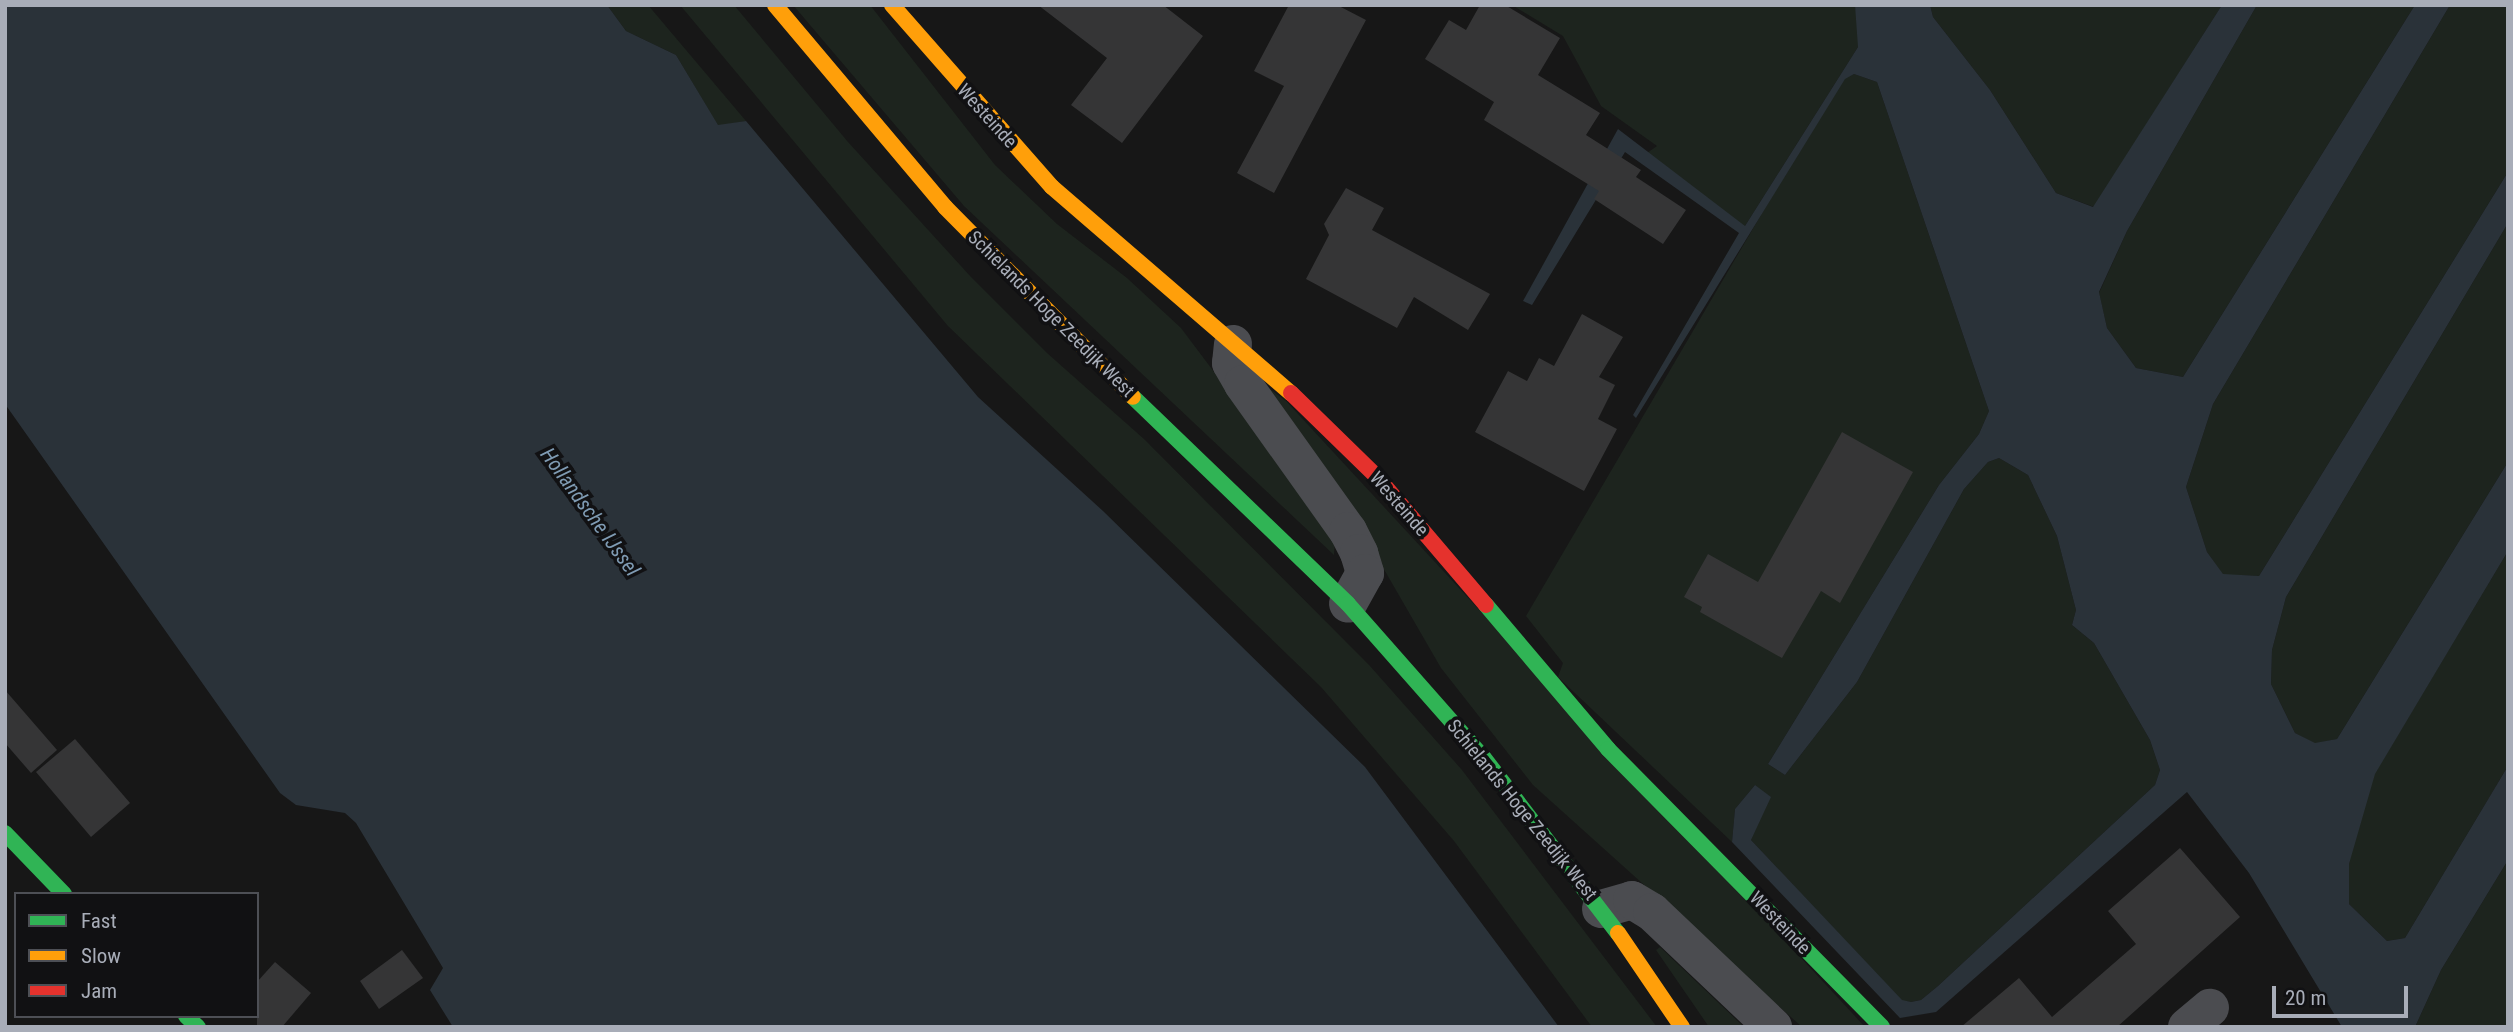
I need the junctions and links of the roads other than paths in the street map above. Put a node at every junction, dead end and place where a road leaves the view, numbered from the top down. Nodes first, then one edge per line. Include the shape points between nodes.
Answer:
1 (775, 5) edge
2 (892, 5) edge
3 (1233, 344) junction
4 (1348, 604) junction
5 (5, 832) edge
6 (62, 892) edge
7 (1601, 909) junction
8 (1682, 1027) edge
9 (1773, 1027) edge
10 (1882, 1027) edge

1 - 4 street, Schielands Hoge Zeedijk West via 945,207 1149,413
2 - 3 street, Westeinde via 1052,187
3 - 4 street via 1231,363 1243,384 1359,552 1365,573
3 - 10 street, Westeinde via 1377,477 1608,749
4 - 7 street, Schielands Hoge Zeedijk West via 1484,758
5 - 6 street
7 - 8 street, Schielands Hoge Zeedijk West
7 - 9 street via 1632,900 1652,912

